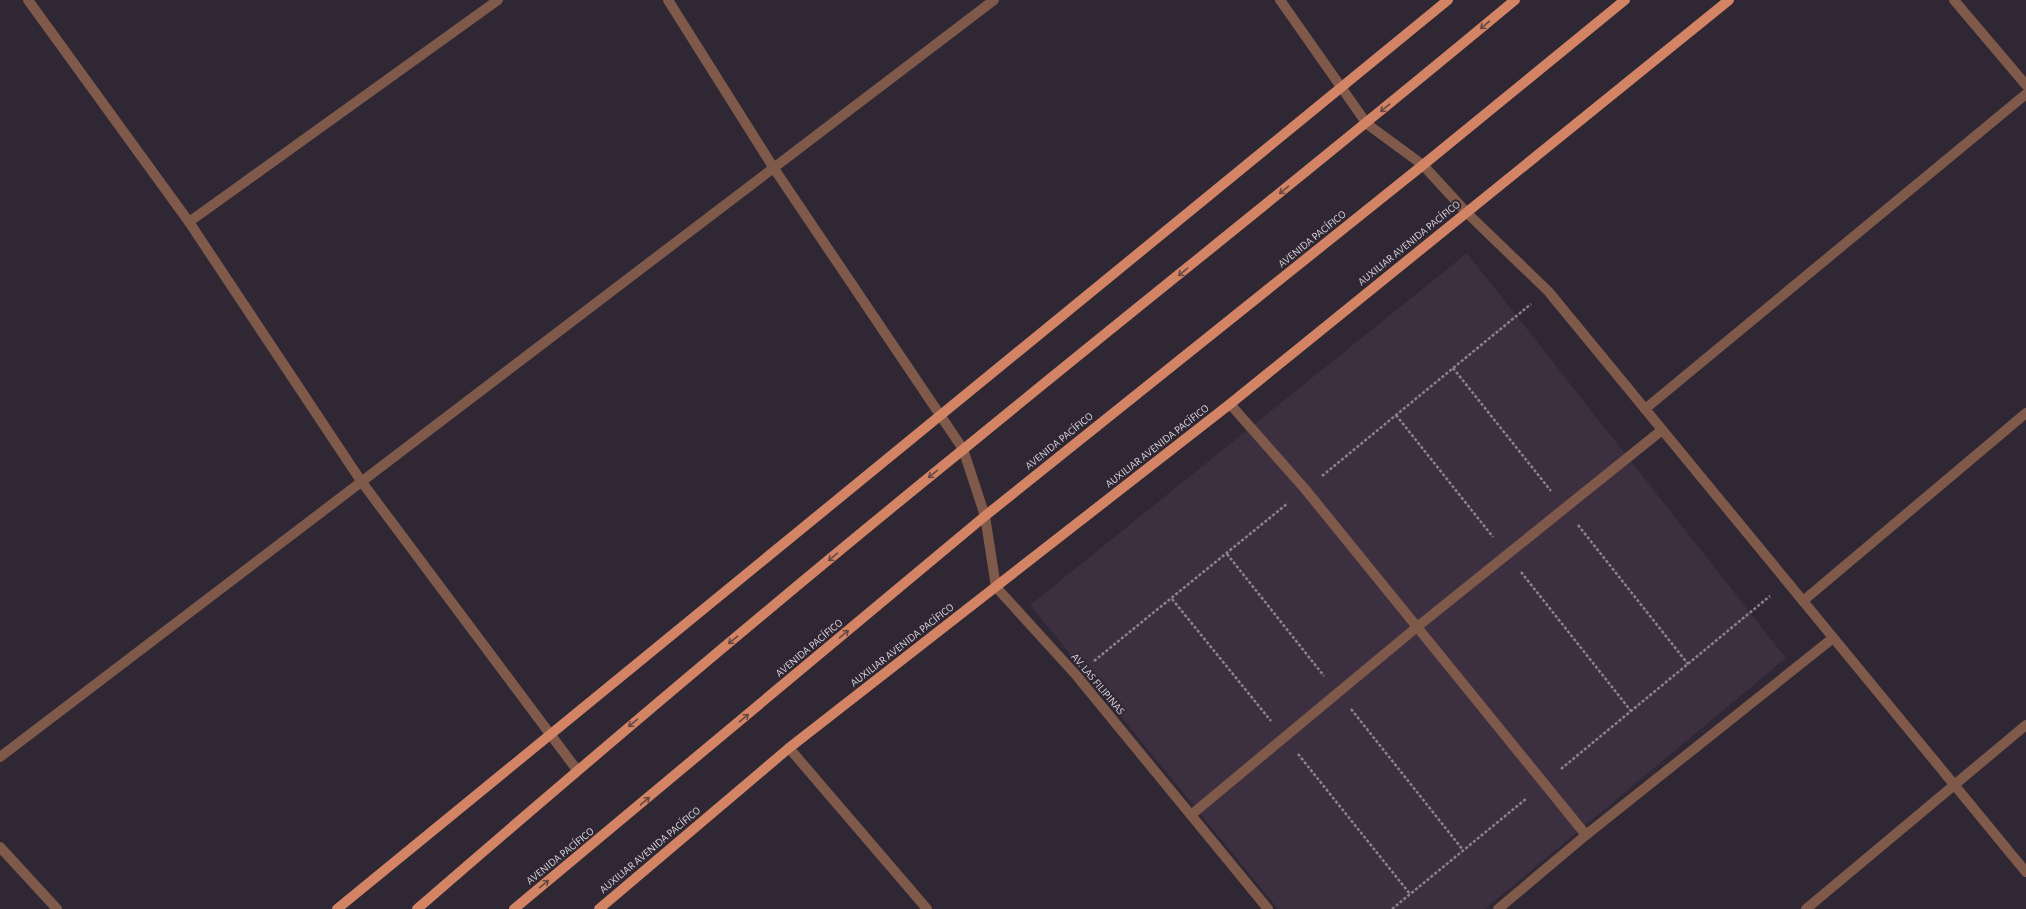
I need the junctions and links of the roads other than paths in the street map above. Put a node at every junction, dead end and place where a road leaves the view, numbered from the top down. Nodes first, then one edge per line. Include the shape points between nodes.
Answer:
1 (28, 0) edge
2 (498, 0) edge
3 (668, 0) edge
4 (994, 0) edge
5 (1280, 0) edge
6 (1448, 0) edge
7 (1515, 0) edge
8 (1625, 0) edge
9 (1729, 0) edge
10 (1954, 0) edge
11 (2026, 85) edge
12 (1341, 87) junction
13 (2026, 94) edge
14 (1367, 124) junction
15 (1423, 165) junction
16 (775, 170) junction
17 (1466, 212) junction
18 (189, 222) junction
19 (1230, 404) junction
20 (1644, 409) junction
21 (2026, 413) edge
22 (941, 415) junction
23 (1662, 430) junction
24 (963, 449) junction
25 (361, 481) junction
26 (985, 516) junction
27 (996, 587) junction
28 (1803, 601) junction
29 (1417, 627) junction
30 (1833, 638) junction
31 (2026, 725) edge
32 (551, 735) junction
33 (789, 748) junction
34 (0, 758) edge
35 (577, 770) junction
36 (1955, 786) junction
37 (1191, 815) junction
38 (1586, 836) junction
39 (0, 847) edge
40 (2026, 872) edge
41 (57, 909) edge
42 (338, 909) edge
43 (417, 909) edge
44 (514, 909) edge
45 (599, 909) edge
46 (927, 909) edge
47 (1268, 909) edge
48 (1498, 909) edge
49 (1806, 909) edge

1 - 18 street
2 - 18 street
3 - 16 street
4 - 16 street
5 - 12 street
6 - 12 main road
7 -> 14 main road
8 - 15 main road, AVENIDA PACÍFICO
9 - 17 main road, AUXILIAR AVENIDA PACÍFICO
10 - 11 street
12 - 14 street
12 - 22 main road
13 - 20 street
14 - 15 street
14 -> 24 main road
15 - 17 street
15 - 26 main road, AVENIDA PACÍFICO
16 - 22 street
16 - 25 street
17 - 19 main road, AUXILIAR AVENIDA PACÍFICO
17 - 20 street via 1548,291
18 - 25 street
19 - 27 main road, AUXILIAR AVENIDA PACÍFICO
19 - 29 street via 1305,489
20 - 23 street
21 - 28 street
22 - 24 street
22 - 32 main road
23 - 28 street
23 - 29 street
24 - 26 street
24 -> 35 main road
25 - 32 street
25 - 34 street
26 - 27 street
44 -> 26 main road, AVENIDA PACÍFICO
27 - 33 main road, AUXILIAR AVENIDA PACÍFICO
27 - 37 street, AV. LAS FILIPINAS via 1076,675
28 - 30 street
29 - 37 street
29 - 38 street
30 - 36 street
30 - 38 street
31 - 36 street
32 - 35 street
32 - 42 main road
33 - 45 main road, AUXILIAR AVENIDA PACÍFICO
33 - 46 street
35 - 43 main road
36 - 40 street
36 - 49 street
37 - 47 street, AV. LAS FILIPINAS
38 - 48 street
39 - 41 street

